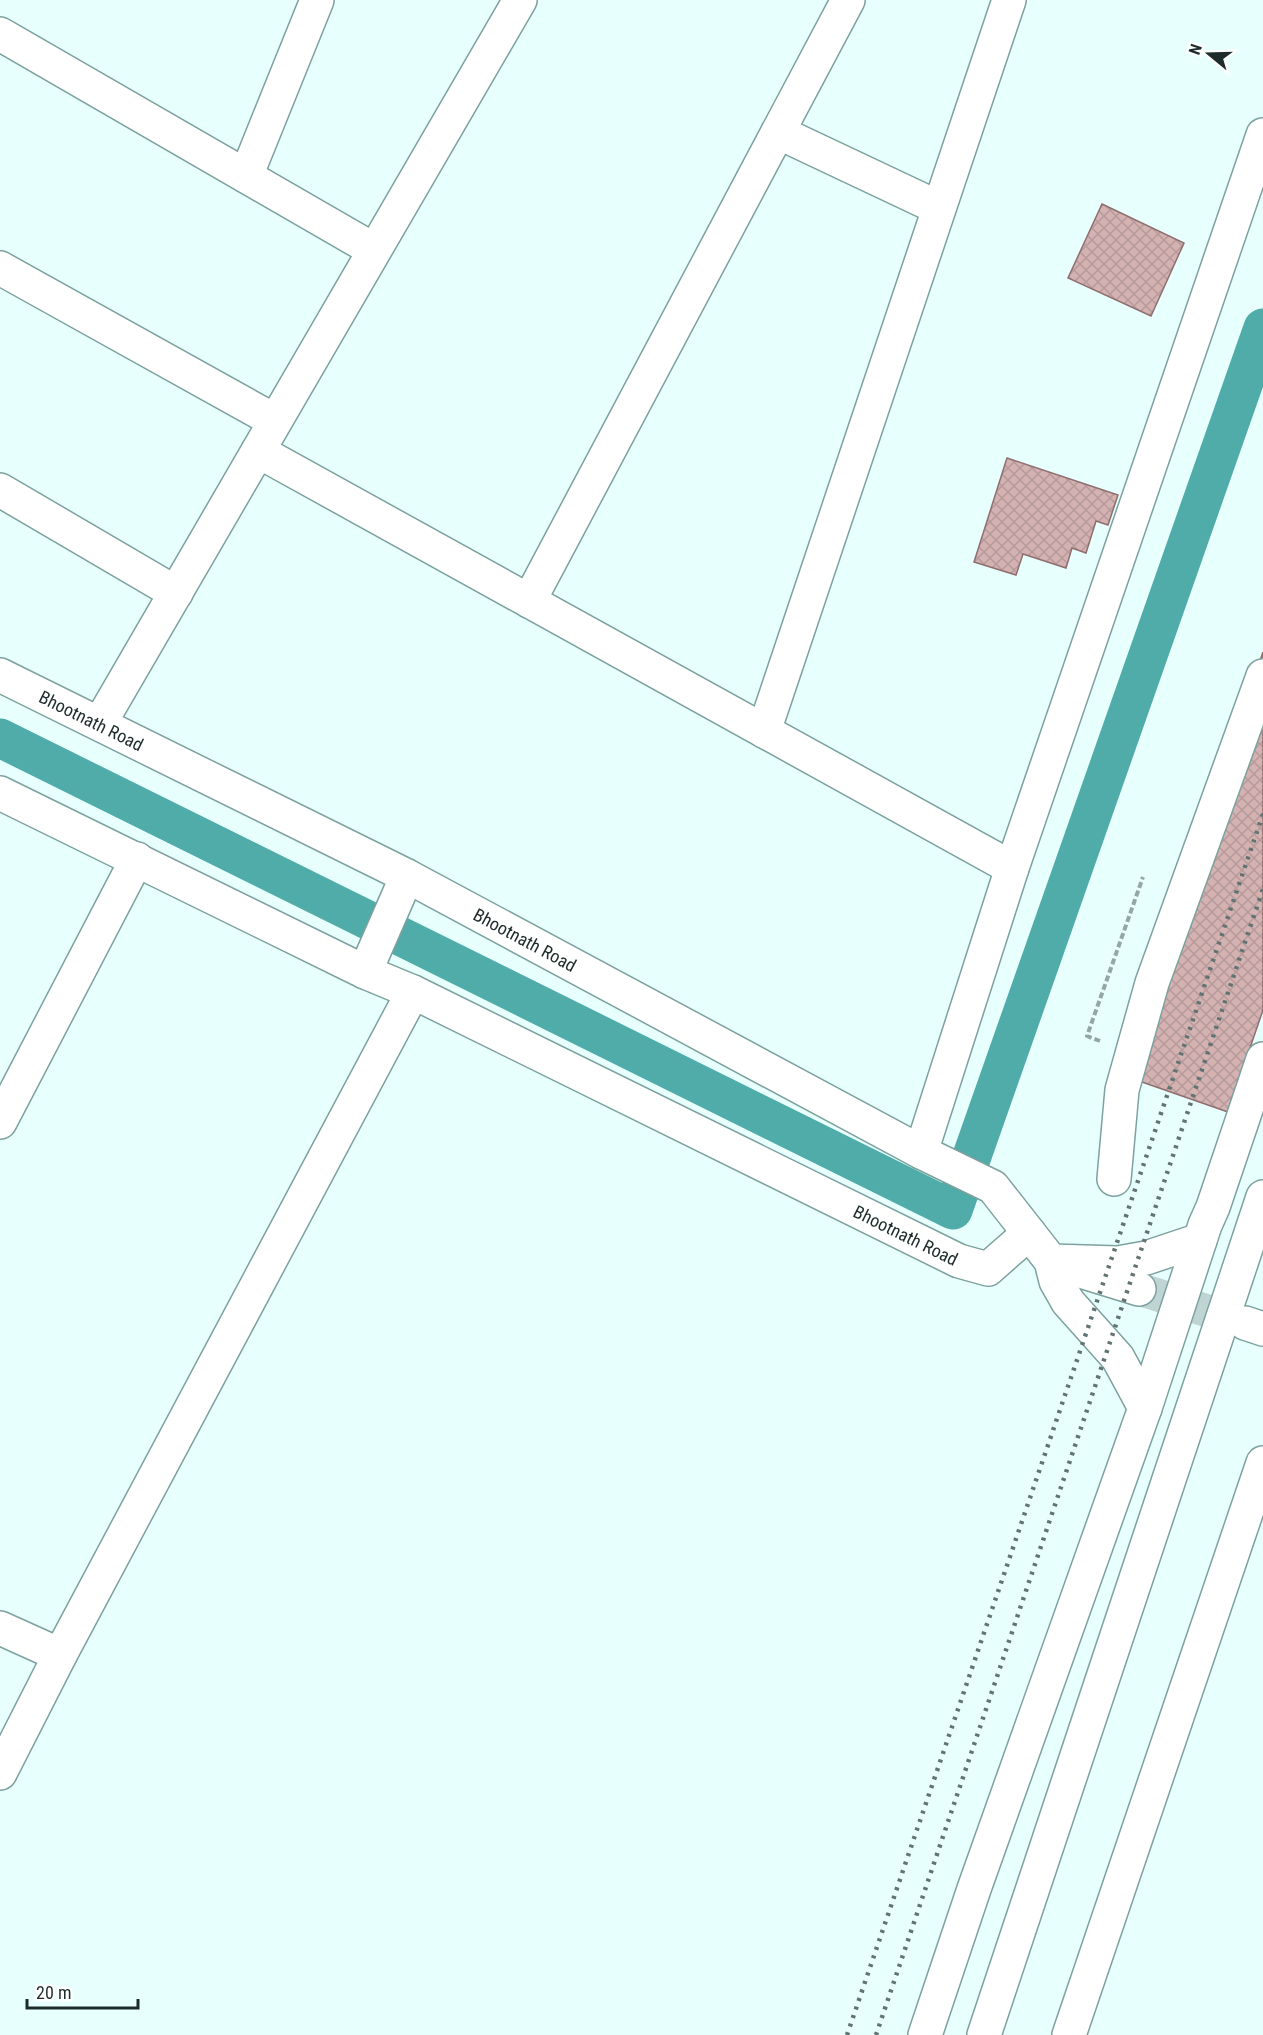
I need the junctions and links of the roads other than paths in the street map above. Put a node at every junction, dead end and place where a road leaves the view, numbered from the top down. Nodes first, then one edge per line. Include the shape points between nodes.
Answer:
1 (317, 0) edge
2 (520, 0) edge
3 (848, 0) edge
4 (1009, 0) edge
5 (0, 34) edge
6 (778, 132) junction
7 (1263, 135) edge
8 (246, 176) junction
9 (939, 208) junction
10 (374, 250) junction
11 (0, 268) edge
12 (275, 421) junction
13 (258, 451) junction
14 (0, 490) edge
15 (176, 593) junction
16 (529, 601) junction
17 (0, 675) edge
18 (1263, 676) edge
19 (100, 723) junction
20 (764, 731) junction
21 (0, 793) edge
22 (137, 859) junction
23 (1012, 868) junction
24 (403, 886) junction
25 (368, 966) junction
26 (413, 992) junction
27 (1263, 1059) edge
28 (0, 1122) edge
29 (926, 1154) junction
30 (1114, 1179) dead end
31 (1263, 1197) edge
32 (1029, 1233) junction
33 (1200, 1240) junction
34 (1051, 1262) junction
35 (1139, 1290) tunnel mouth
36 (1145, 1408) junction
37 (1263, 1463) edge
38 (1258, 1496) edge
39 (0, 1628) edge
40 (60, 1655) junction
41 (0, 1773) edge
42 (925, 2035) edge
43 (984, 2035) edge
44 (1069, 2035) edge

1 - 8 main road
2 - 10 main road
3 - 6 main road
4 - 9 main road
5 - 8 main road
6 - 9 main road
6 - 16 main road
7 - 23 main road
8 - 10 main road
9 - 20 main road
10 - 12 main road
11 - 12 main road
12 - 13 main road
13 - 15 main road
13 - 16 main road
14 - 15 main road
15 - 19 main road
16 - 20 main road
17 - 19 main road, Bhootnath Road
18 - 30 main road via 1152,982 1122,1090
19 - 24 main road, Bhootnath Road
20 - 23 main road
21 - 22 main road, Bhootnath Road
22 - 25 main road, Bhootnath Road
22 - 28 main road
23 - 29 main road
24 - 25 main road
24 - 29 main road, Bhootnath Road
25 - 26 main road, Bhootnath Road
26 - 32 main road, Bhootnath Road via 959,1261 988,1269
26 - 40 main road
27 - 33 main road
29 - 32 main road, Bhootnath Road via 993,1187
31 - 43 main road
32 - 34 main road, Bhootnath Road
33 - 34 main road via 1118,1263
33 - 36 main road
34 - 35 main road
34 - 36 main road, Bhootnath Road via 1068,1302 1118,1358
36 - 42 main road
37 - 38 main road
38 - 44 main road
39 - 40 main road
40 - 41 main road

